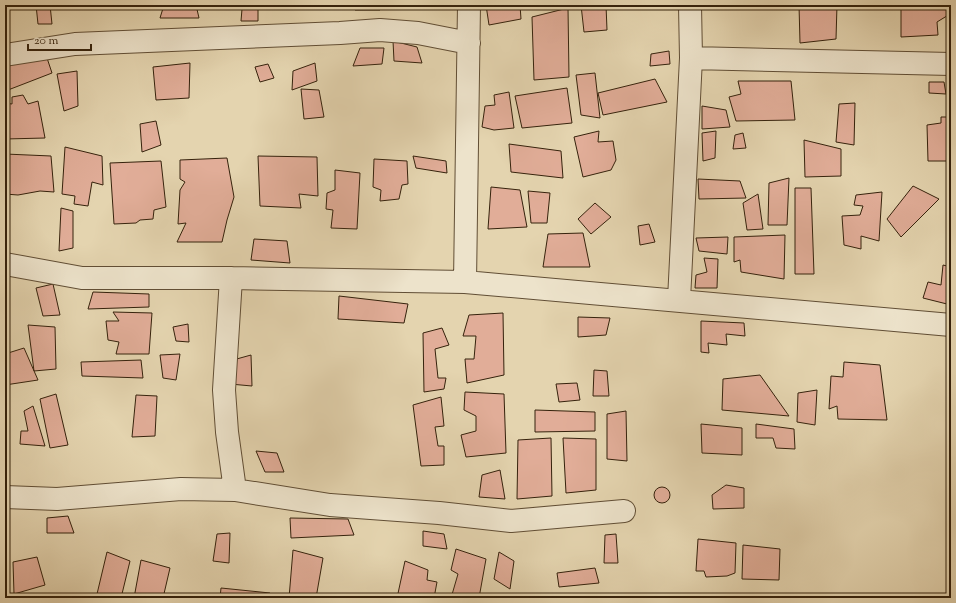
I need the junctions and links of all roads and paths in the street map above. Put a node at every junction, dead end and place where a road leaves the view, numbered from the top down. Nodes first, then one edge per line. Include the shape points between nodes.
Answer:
1 (469, 5) edge
2 (690, 5) edge
3 (469, 43) junction
4 (5, 55) edge
5 (691, 58) junction
6 (951, 64) edge
7 (5, 264) edge
8 (231, 278) junction
9 (465, 282) junction
10 (679, 300) junction
11 (951, 325) edge
12 (236, 490) junction
13 (5, 497) edge
14 (624, 511) dead end

1 - 3 street
2 - 5 street
3 - 4 street via 418,33 380,30 75,44
3 - 9 street
5 - 6 street
5 - 10 street
7 - 8 street via 82,278
8 - 9 street
8 - 12 street via 224,390 227,432
9 - 10 street
10 - 11 street
12 - 13 street via 181,489 58,499
12 - 14 street via 330,505 439,512 511,521

